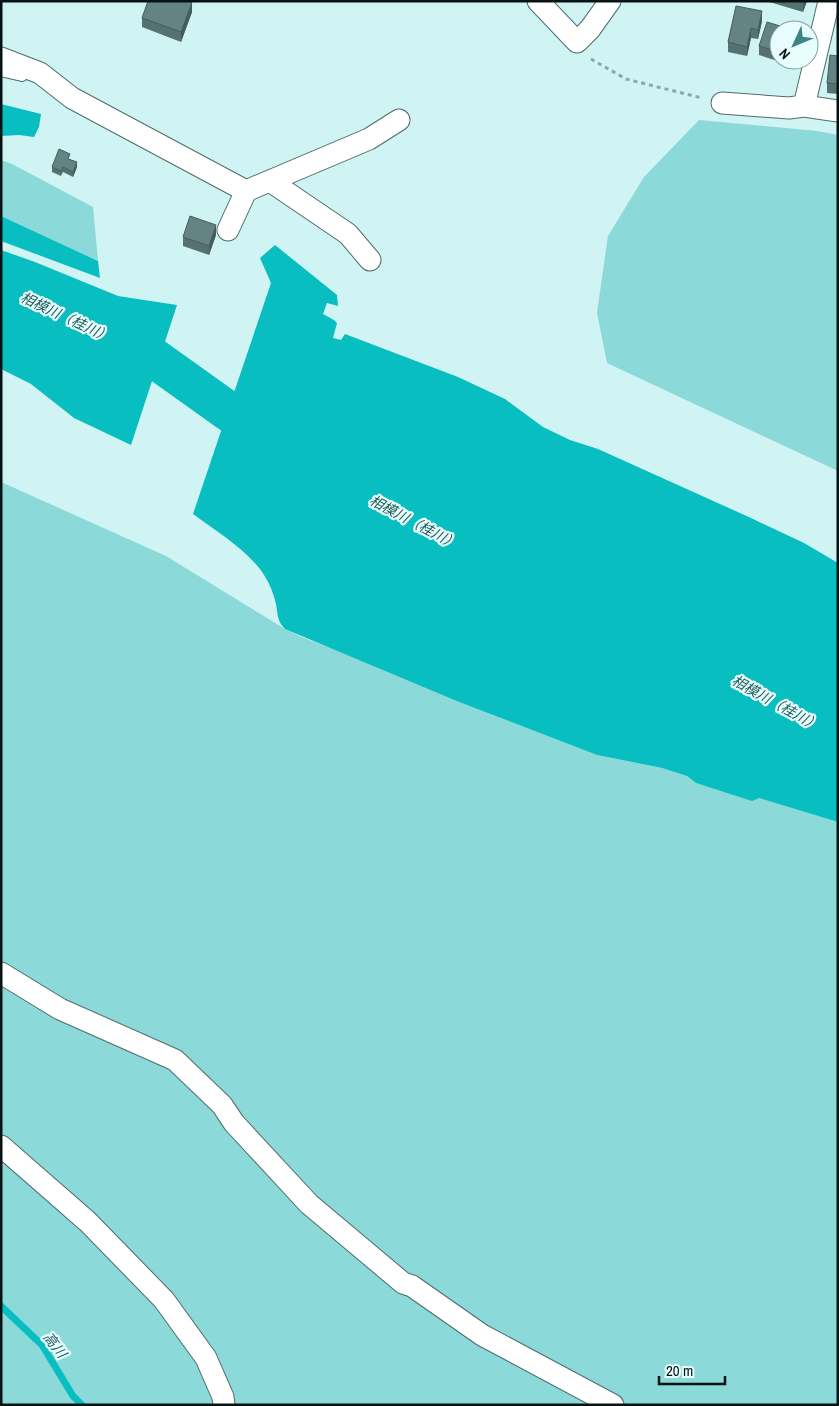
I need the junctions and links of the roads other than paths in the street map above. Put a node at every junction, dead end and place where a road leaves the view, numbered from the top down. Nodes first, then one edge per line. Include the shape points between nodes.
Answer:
1 (538, 1) edge
2 (610, 1) edge
3 (829, 1) edge
4 (1, 58) edge
5 (1, 71) edge
6 (40, 73) junction
7 (722, 103) road end
8 (804, 106) junction
9 (838, 111) edge
10 (399, 120) dead end
11 (270, 181) junction
12 (246, 191) junction
13 (228, 230) dead end
14 (370, 260) dead end
15 (1, 973) edge
16 (1, 1146) edge
17 (224, 1405) edge
18 (613, 1405) edge

1 - 2 street via 578,42
3 - 8 street
4 - 6 street
5 - 6 lane via 25,76
6 - 12 street via 72,98
7 - 8 street via 789,108
8 - 9 street
10 - 11 street via 370,139
11 - 12 street
11 - 14 street via 348,234
12 - 13 street
15 - 18 street via 60,1009 175,1060 222,1105 309,1204 403,1283 482,1335
16 - 17 street via 88,1222 164,1300 206,1358

